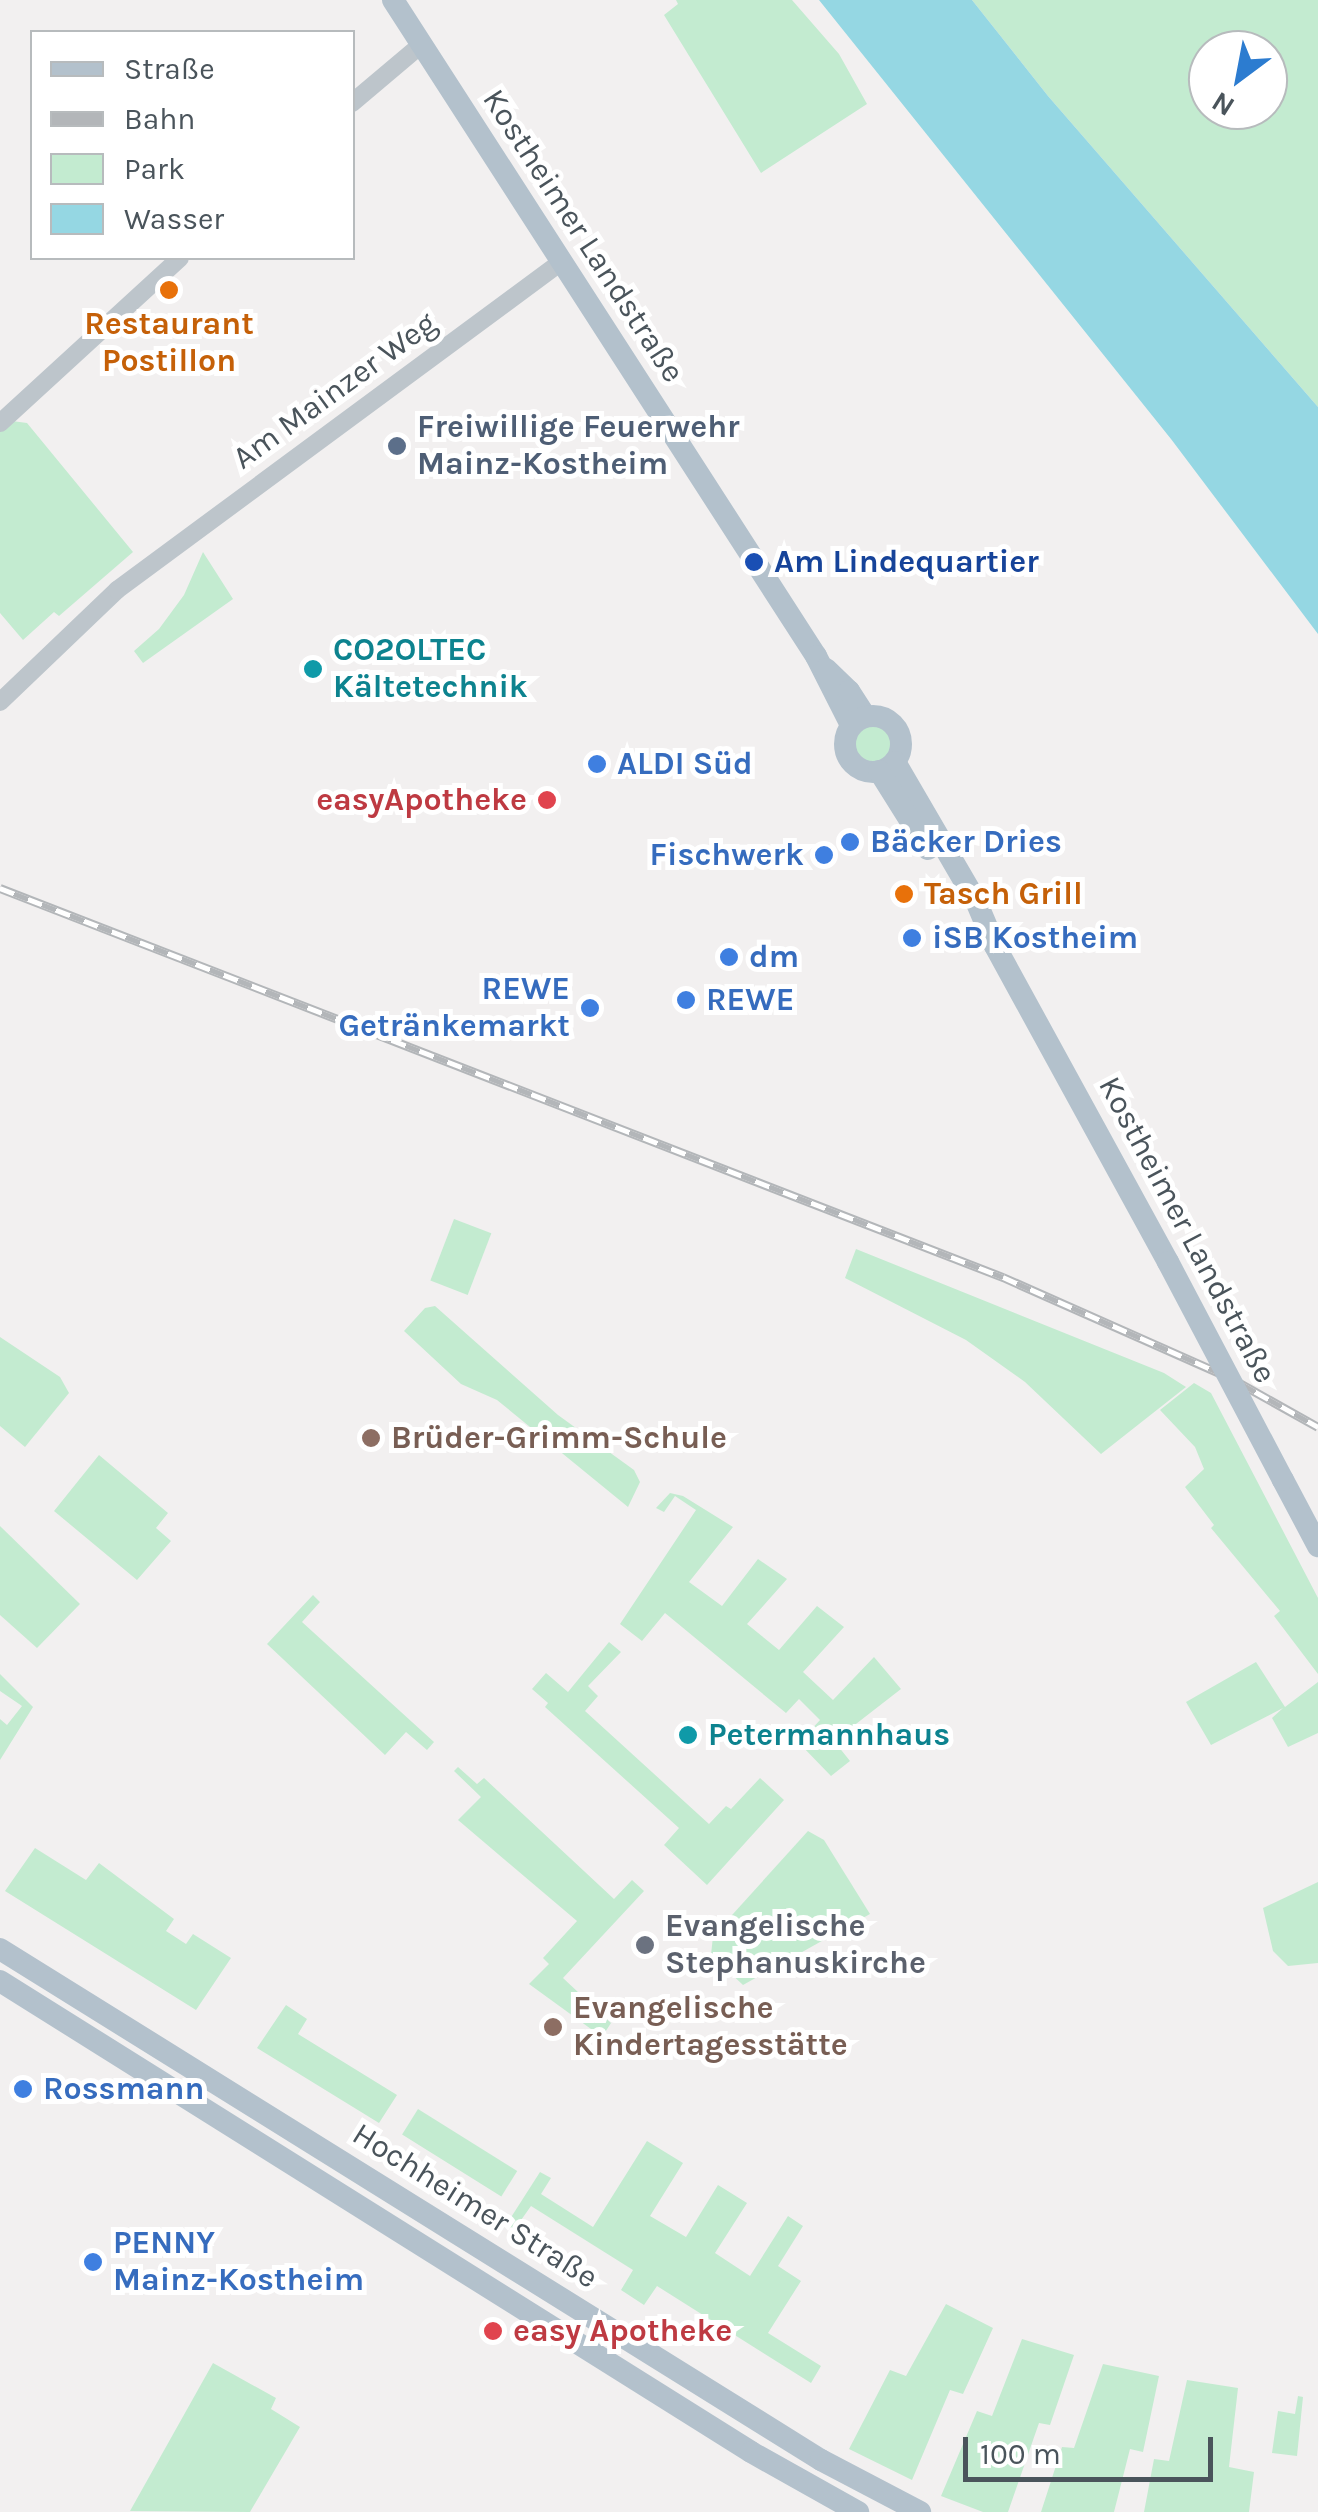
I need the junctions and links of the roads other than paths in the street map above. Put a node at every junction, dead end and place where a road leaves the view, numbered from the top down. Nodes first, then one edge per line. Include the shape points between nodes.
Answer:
1 (393, 0) edge
2 (422, 44) junction
3 (355, 100) edge
4 (178, 260) edge
5 (561, 262) junction
6 (0, 423) edge
7 (0, 702) edge
8 (858, 721) junction
9 (887, 766) junction
10 (1318, 1546) edge
11 (0, 1949) edge
12 (0, 1981) edge
13 (858, 2512) edge
14 (920, 2512) edge

1 - 2 main road, Kostheimer Landstraße
2 - 3 street
2 - 5 main road, Kostheimer Landstraße
4 - 6 street
5 - 7 street, Am Mainzer Weg via 145,568
5 - 8 main road, Kostheimer Landstraße
8 - 9 main road via 845,742 848,758 861,769
8 - 9 main road via 884,718 898,730 901,746
9 - 10 main road, Kostheimer Landstraße, bridge via 964,909 995,946
11 - 14 main road, Hochheimer Straße via 821,2460
12 - 13 main road, Hochheimer Straße via 751,2452

